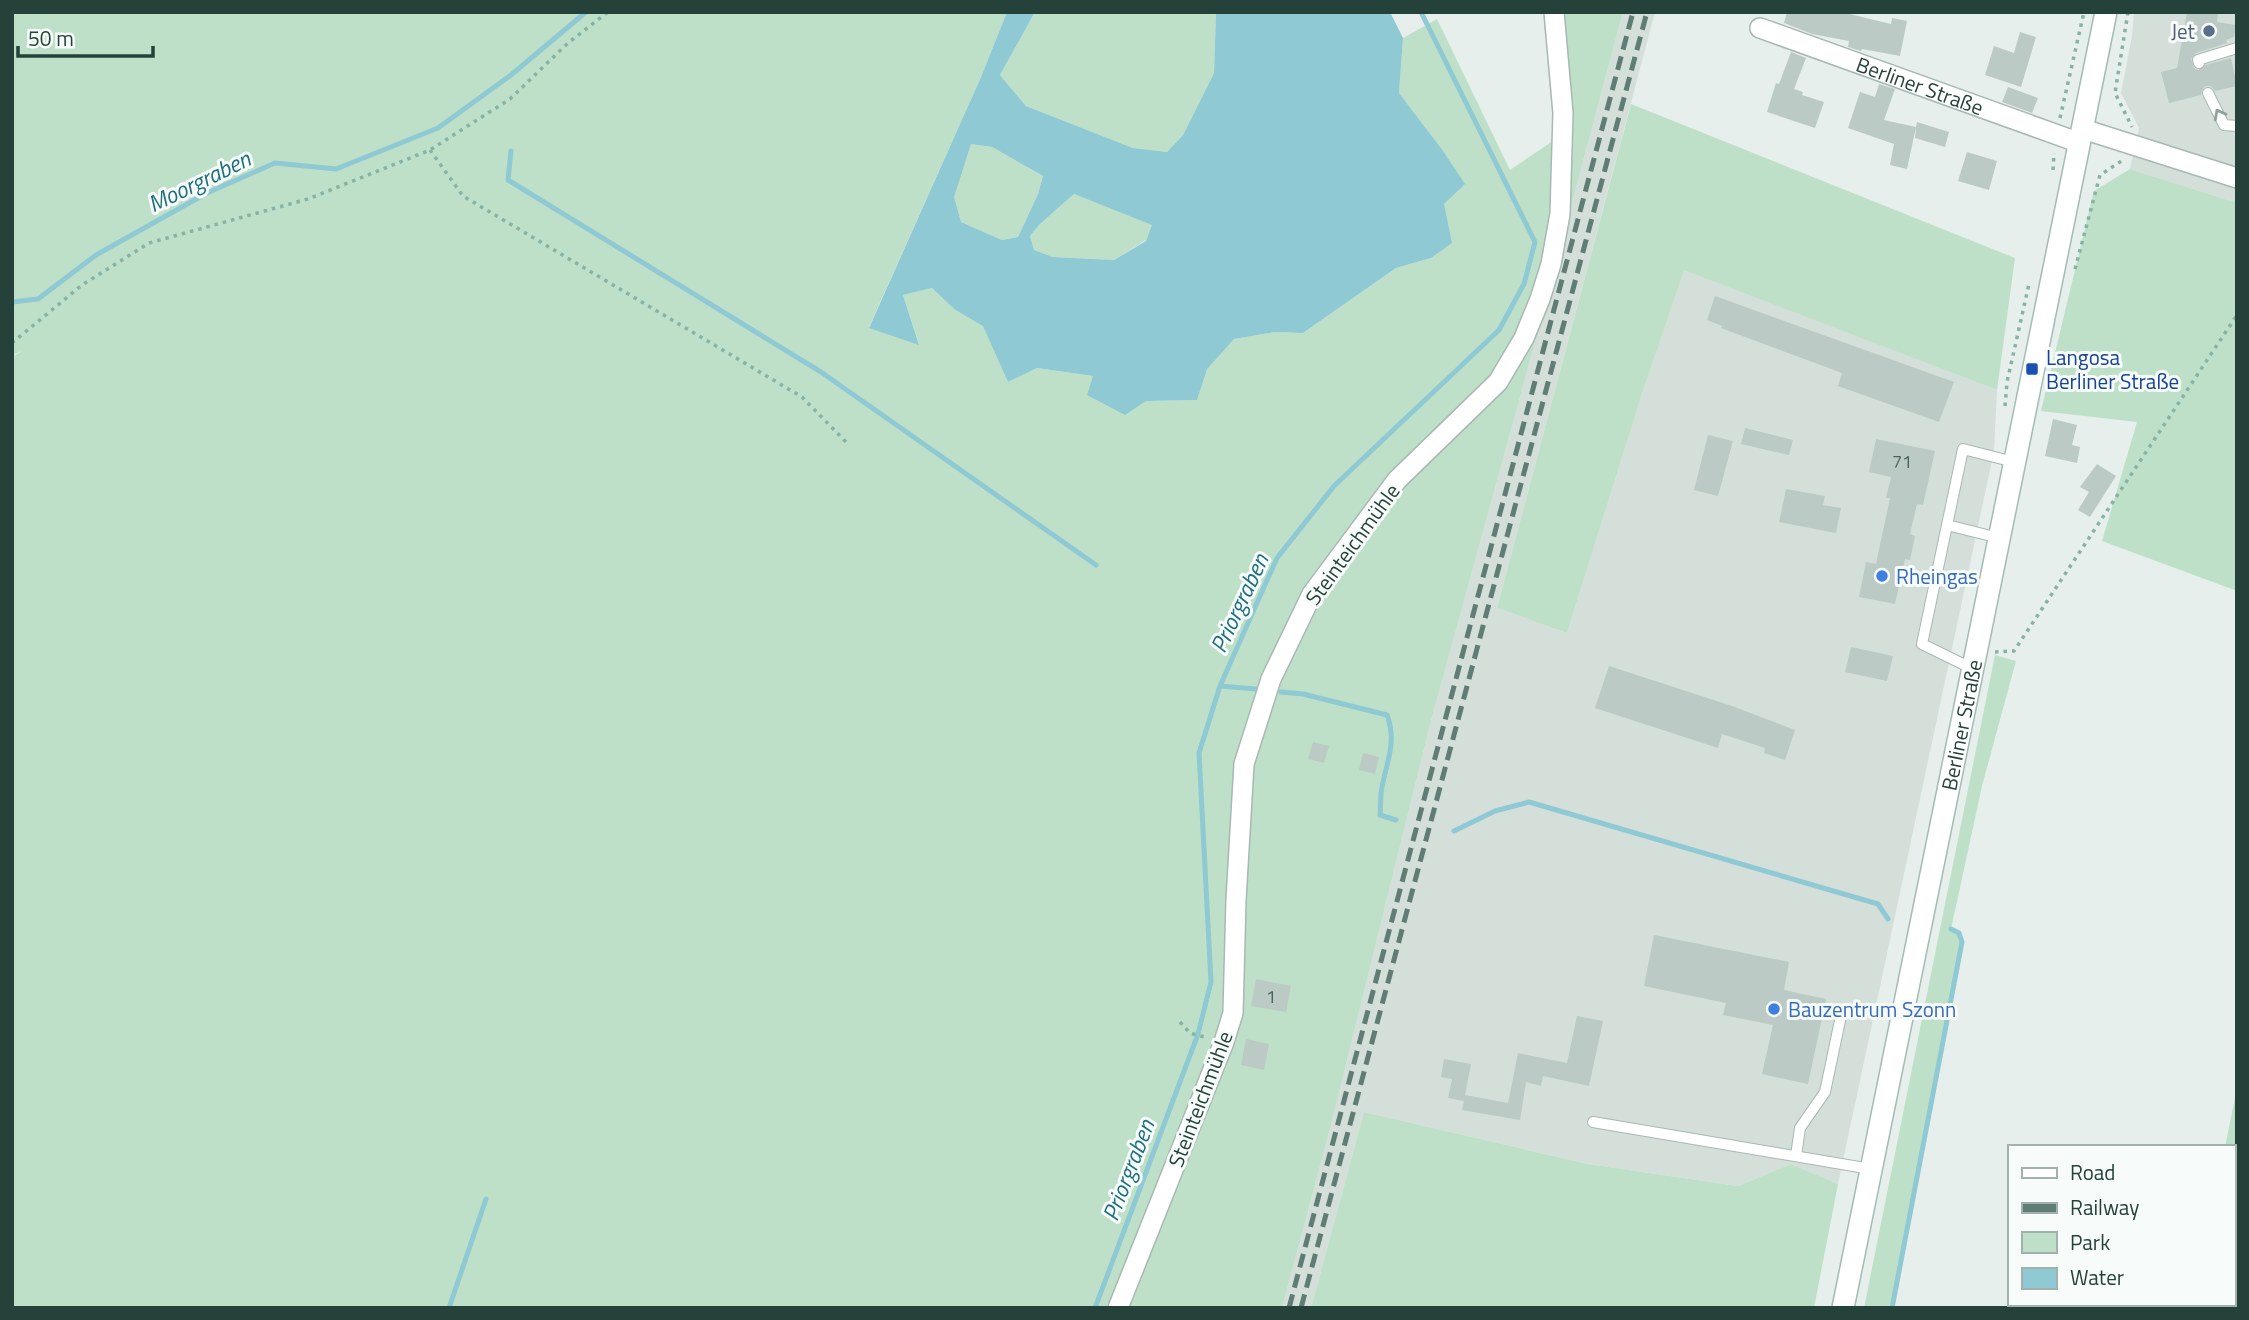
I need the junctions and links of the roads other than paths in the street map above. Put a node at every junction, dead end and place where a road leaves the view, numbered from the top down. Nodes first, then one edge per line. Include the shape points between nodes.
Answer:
1 (1554, 12) edge
2 (2106, 12) edge
3 (1760, 28) dead end
4 (2237, 48) edge
5 (2199, 63) dead end
6 (2208, 93) dead end
7 (2237, 126) edge
8 (2082, 136) junction
9 (2237, 178) edge
10 (2014, 462) junction
11 (1947, 525) junction
12 (1999, 538) junction
13 (1974, 662) junction
14 (1842, 1011) dead end
15 (1593, 1122) dead end
16 (1796, 1156) junction
17 (1872, 1169) junction
18 (1118, 1308) edge
19 (1843, 1308) edge

1 - 18 street, Steinteichmühle via 1563,113 1560,214 1540,299 1498,382 1397,480 1312,594 1271,679 1244,764 1233,1013
2 - 8 main road, Berliner Straße
3 - 8 street, Berliner Straße
4 - 5 lane
7 -> 6 lane via 2224,125
8 - 9 street, Berliner Straße
8 - 10 main road, Berliner Straße
10 - 11 lane via 1963,449
10 - 12 main road, Berliner Straße
11 - 12 lane
11 - 13 lane via 1922,644
12 - 13 main road, Berliner Straße
13 - 17 main road, Berliner Straße
14 - 16 lane via 1825,1092 1800,1128
15 - 16 lane
16 - 17 lane
17 - 19 main road, Berliner Straße

